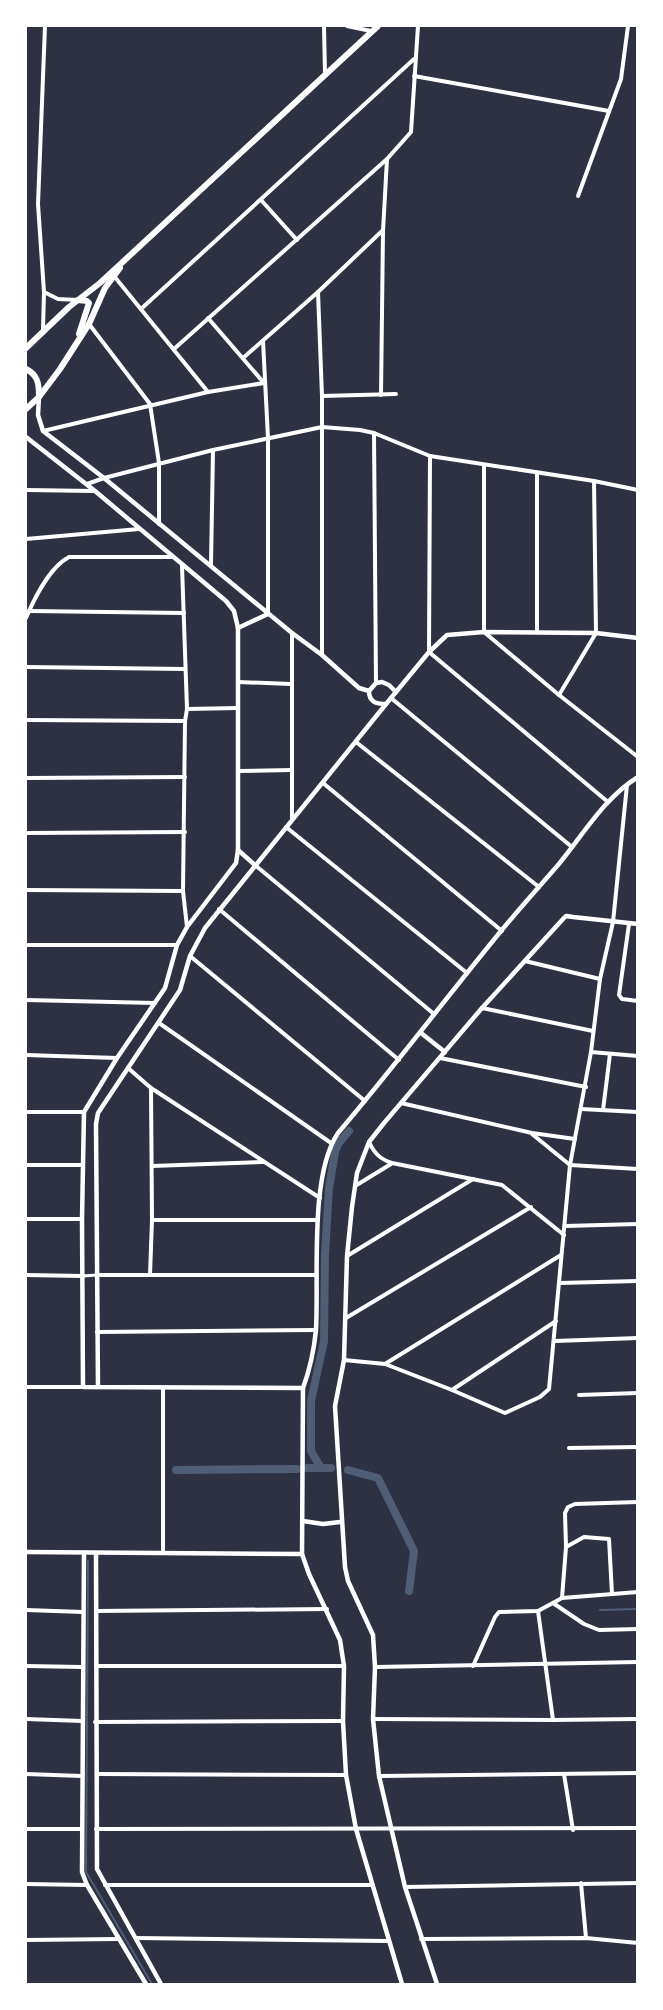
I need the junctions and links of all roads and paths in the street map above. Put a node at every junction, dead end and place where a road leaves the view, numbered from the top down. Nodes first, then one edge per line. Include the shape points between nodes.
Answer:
1 (45, 26) edge
2 (324, 26) edge
3 (347, 26) edge
4 (378, 26) edge
5 (418, 26) edge
6 (628, 26) edge
7 (372, 31) junction
8 (415, 58) junction
9 (325, 74) junction
10 (414, 76) junction
11 (609, 111) junction
12 (387, 159) junction
13 (578, 196) dead end
14 (261, 200) junction
15 (383, 231) junction
16 (297, 240) junction
17 (130, 255) junction
18 (114, 276) junction
19 (44, 292) junction
20 (318, 292) junction
21 (78, 300) junction
22 (141, 309) junction
23 (208, 318) junction
24 (89, 324) junction
25 (43, 330) junction
26 (263, 341) junction
27 (74, 346) junction
28 (26, 348) edge
29 (174, 349) junction
30 (243, 358) junction
31 (26, 369) edge
32 (264, 383) junction
33 (208, 392) junction
34 (396, 394) dead end
35 (381, 395) junction
36 (322, 396) junction
37 (39, 397) junction
38 (150, 405) junction
39 (26, 408) edge
40 (322, 427) junction
41 (44, 431) junction
42 (374, 433) junction
43 (26, 437) edge
44 (268, 438) junction
45 (213, 450) junction
46 (430, 456) junction
47 (159, 463) junction
48 (484, 465) junction
49 (537, 473) junction
50 (104, 478) junction
51 (594, 481) junction
52 (87, 484) junction
53 (26, 490) edge
54 (638, 490) edge
55 (95, 491) junction
56 (159, 526) junction
57 (139, 529) junction
58 (26, 538) edge
59 (171, 557) junction
60 (211, 565) junction
61 (182, 566) junction
62 (28, 611) junction
63 (184, 613) junction
64 (268, 614) junction
65 (26, 618) edge
66 (238, 628) junction
67 (484, 632) junction
68 (537, 632) junction
69 (292, 633) junction
70 (596, 633) junction
71 (638, 638) edge
72 (429, 652) junction
73 (322, 655) junction
74 (26, 667) edge
75 (186, 669) junction
76 (238, 682) junction
77 (376, 683) junction
78 (291, 684) junction
79 (369, 691) junction
80 (396, 692) junction
81 (559, 696) junction
82 (391, 698) junction
83 (386, 704) junction
84 (238, 708) junction
85 (187, 709) junction
86 (26, 720) edge
87 (185, 721) junction
88 (356, 742) junction
89 (638, 757) edge
90 (292, 770) junction
91 (239, 771) junction
92 (185, 777) junction
93 (638, 777) edge
94 (26, 778) edge
95 (323, 783) junction
96 (627, 785) junction
97 (608, 802) junction
98 (292, 818) junction
99 (286, 827) junction
100 (185, 832) junction
101 (26, 833) edge
102 (573, 848) junction
103 (238, 850) junction
104 (255, 865) junction
105 (539, 887) junction
106 (26, 890) edge
107 (183, 891) junction
108 (219, 909) junction
109 (613, 922) junction
110 (629, 924) junction
111 (638, 924) edge
112 (187, 927) junction
113 (501, 930) junction
114 (26, 945) edge
115 (177, 945) junction
116 (190, 956) junction
117 (525, 961) junction
118 (468, 973) junction
119 (600, 979) junction
120 (26, 1000) edge
121 (638, 1001) edge
122 (155, 1003) junction
123 (482, 1008) junction
124 (434, 1014) junction
125 (159, 1023) junction
126 (593, 1031) junction
127 (423, 1035) junction
128 (445, 1052) junction
129 (591, 1052) junction
130 (610, 1054) junction
131 (26, 1055) edge
132 (638, 1056) edge
133 (117, 1058) junction
134 (440, 1058) junction
135 (399, 1060) junction
136 (128, 1068) junction
137 (586, 1087) junction
138 (151, 1088) junction
139 (365, 1101) junction
140 (401, 1103) junction
141 (581, 1109) junction
142 (603, 1110) junction
143 (26, 1112) edge
144 (84, 1112) junction
145 (638, 1112) edge
146 (532, 1133) junction
147 (575, 1139) junction
148 (369, 1142) junction
149 (331, 1143) junction
150 (264, 1162) junction
151 (392, 1163) junction
152 (26, 1165) edge
153 (82, 1165) junction
154 (570, 1165) junction
155 (152, 1166) junction
156 (638, 1170) edge
157 (474, 1178) junction
158 (355, 1186) junction
159 (320, 1198) junction
160 (531, 1207) junction
161 (26, 1218) edge
162 (82, 1219) junction
163 (152, 1220) junction
164 (318, 1220) junction
165 (638, 1224) edge
166 (565, 1226) junction
167 (564, 1236) junction
168 (562, 1255) junction
169 (347, 1256) junction
170 (26, 1275) edge
171 (97, 1275) junction
172 (150, 1275) junction
173 (316, 1275) junction
174 (82, 1276) junction
175 (638, 1281) edge
176 (559, 1283) junction
177 (346, 1318) junction
178 (556, 1321) junction
179 (316, 1330) junction
180 (96, 1332) junction
181 (638, 1338) edge
182 (555, 1341) junction
183 (344, 1360) junction
184 (385, 1364) junction
185 (26, 1387) edge
186 (83, 1387) junction
187 (98, 1387) junction
188 (163, 1388) junction
189 (303, 1388) junction
190 (452, 1390) junction
191 (638, 1393) edge
192 (579, 1395) dead end
193 (638, 1447) edge
194 (569, 1448) dead end
195 (638, 1502) edge
196 (303, 1521) junction
197 (340, 1522) junction
198 (566, 1547) junction
199 (26, 1552) edge
200 (84, 1553) junction
201 (96, 1553) junction
202 (163, 1553) junction
203 (302, 1554) junction
204 (638, 1592) edge
205 (612, 1594) junction
206 (562, 1598) junction
207 (553, 1603) junction
208 (26, 1610) edge
209 (328, 1610) junction
210 (96, 1611) junction
211 (538, 1611) junction
212 (82, 1612) junction
213 (638, 1629) edge
214 (638, 1662) edge
215 (545, 1665) junction
216 (26, 1666) edge
217 (96, 1666) junction
218 (344, 1666) junction
219 (473, 1666) junction
220 (82, 1667) junction
221 (375, 1667) junction
222 (26, 1719) edge
223 (373, 1719) junction
224 (638, 1719) edge
225 (553, 1720) junction
226 (82, 1721) junction
227 (343, 1721) junction
228 (96, 1722) junction
229 (82, 1747) junction
230 (96, 1747) junction
231 (638, 1773) edge
232 (26, 1774) edge
233 (97, 1774) junction
234 (564, 1774) junction
235 (346, 1775) junction
236 (82, 1776) junction
237 (379, 1776) junction
238 (638, 1828) edge
239 (82, 1829) junction
240 (96, 1829) junction
241 (356, 1829) junction
242 (390, 1829) junction
243 (26, 1830) edge
244 (573, 1830) junction
245 (581, 1883) junction
246 (638, 1883) edge
247 (26, 1884) edge
248 (87, 1885) junction
249 (104, 1885) junction
250 (371, 1885) junction
251 (405, 1887) junction
252 (136, 1938) junction
253 (586, 1938) junction
254 (119, 1939) junction
255 (421, 1939) junction
256 (26, 1940) edge
257 (389, 1941) junction
258 (638, 1943) edge
259 (146, 1984) edge
260 (161, 1984) edge
261 (402, 1984) edge
262 (436, 1984) edge

1 - 19 street via 38,204
2 - 9 street
3 - 7 street
4 - 7 main road
5 - 8 street
6 - 11 street via 623,74
7 - 9 main road
8 - 10 street
8 - 14 street
9 - 17 main road
10 - 11 street
10 - 12 street via 411,132
11 - 13 street
12 - 15 street
12 - 16 street
14 - 16 street
14 - 22 street
15 - 20 street
15 - 35 street
16 - 23 street
17 - 18 main road
17 - 21 main road
18 - 22 street
18 - 24 main road
19 - 21 street via 58,299
19 - 25 street
20 - 26 street
20 - 36 street
21 - 25 main road
21 - 27 main road via 89,303
22 - 29 street
23 - 29 street
23 - 30 street
24 - 27 main road
24 - 38 street
25 - 28 main road
26 - 30 street
26 - 32 street
27 - 37 main road
29 - 33 street
30 - 32 street
31 - 37 main road via 38,381
32 - 33 street
32 - 44 street
33 - 38 street
34 - 35 street
35 - 36 street
36 - 40 street
37 - 39 main road
37 - 41 street via 38,415
38 - 41 street
38 - 47 street
40 - 42 street
40 - 44 street
40 - 73 street
41 - 50 street
42 - 46 street
42 - 77 street
43 - 52 street
44 - 45 street
44 - 64 street
45 - 47 street
45 - 60 street
46 - 48 street
46 - 72 street
47 - 50 street
47 - 56 street
48 - 49 street
48 - 67 street
49 - 51 street
49 - 68 street
50 - 52 street
50 - 56 street
51 - 54 street
51 - 70 street
52 - 55 street
53 - 55 street
55 - 57 street
56 - 60 street
57 - 58 street
57 - 59 street
59 - 61 street
59 - 62 street via 69,557 52,571
60 - 64 street
61 - 63 street
61 - 66 street via 230,606
62 - 63 street
62 - 65 street
63 - 75 street
64 - 66 street
64 - 69 street
66 - 76 street
67 - 68 street
67 - 72 street via 447,634
67 - 81 street
68 - 70 street
69 - 73 street
69 - 78 street
70 - 71 street
70 - 81 street
72 - 80 street
72 - 97 street
73 - 79 street via 359,688
74 - 75 street
75 - 85 street
76 - 78 street
76 - 84 street
77 - 79 street
77 - 80 street via 389,685
78 - 90 street
79 - 83 street via 374,703
80 - 82 street
81 - 89 street
82 - 83 street
82 - 102 street
83 - 88 street
84 - 85 street
84 - 91 street
85 - 87 street
86 - 87 street
87 - 92 street
88 - 95 street
88 - 105 street
90 - 91 street
90 - 98 street
91 - 103 street
92 - 94 street
92 - 100 street
93 - 96 street
95 - 98 street
95 - 113 street
96 - 97 street
96 - 109 street
97 - 102 street
98 - 99 street
99 - 104 street
99 - 118 street
100 - 101 street
100 - 107 street
102 - 105 street
103 - 104 street
103 - 112 street via 233,869
104 - 108 street
104 - 124 street
105 - 113 street
106 - 107 street
107 - 112 street
108 - 116 street
108 - 135 street
109 - 110 street
109 - 117 street via 566,916
109 - 119 street
110 - 111 street
110 - 121 street via 619,995 621,999
112 - 115 street
113 - 118 street
114 - 115 street
115 - 122 street via 167,983
116 - 125 street via 183,984
116 - 139 street
117 - 119 street
117 - 123 street
118 - 124 street
119 - 126 street
120 - 122 street
122 - 133 street
123 - 126 street
123 - 128 street
124 - 127 street
125 - 136 street
125 - 149 street
126 - 129 street
127 - 128 street
127 - 135 street
128 - 134 street
129 - 130 street
129 - 137 street
130 - 132 street
130 - 142 street
131 - 133 street
133 - 144 street
134 - 137 street
134 - 140 street
135 - 139 street
136 - 138 street
136 - 171 street via 97,1117
137 - 141 street
138 - 150 street
138 - 155 street
139 - 149 street
140 - 146 street
140 - 148 street
141 - 142 street
141 - 147 street
142 - 145 street
143 - 144 street
144 - 153 street
146 - 147 street
146 - 154 street
147 - 154 street
148 - 151 street via 378,1156
148 - 158 street
149 - 159 street
150 - 155 street
150 - 159 street
151 - 157 street
151 - 158 street
152 - 153 street
153 - 162 street
154 - 156 street
154 - 166 street
155 - 163 street
157 - 160 street via 502,1185
157 - 169 street
158 - 169 street
159 - 164 street
160 - 167 street
160 - 177 street
161 - 162 street
162 - 174 street
163 - 164 street
163 - 172 street
164 - 173 street
165 - 166 street
166 - 167 street
167 - 168 street
168 - 176 street
168 - 184 street
169 - 177 street
170 - 174 street
171 - 172 street
171 - 174 street
171 - 180 street
172 - 173 street
173 - 179 street
174 - 186 street
175 - 176 street
176 - 178 street
177 - 183 street
178 - 182 street
178 - 190 street
179 - 180 street
179 - 189 street
180 - 187 street
181 - 182 street
182 - 190 street via 549,1389 510,1412 497,1412
183 - 184 street
183 - 197 street via 335,1406
184 - 190 street
185 - 186 street
186 - 187 street
187 - 188 street
188 - 189 street
188 - 202 street
189 - 196 street
191 - 192 street
193 - 194 street
195 - 198 street via 570,1505 566,1512
196 - 197 street
196 - 203 street
197 - 221 street via 348,1581 373,1635
198 - 205 street via 584,1537 609,1539
198 - 206 street
199 - 200 street
200 - 201 street
200 - 212 street
201 - 202 street
201 - 210 street
202 - 203 street
203 - 209 street
204 - 205 street
205 - 206 street
206 - 207 street
207 - 211 street
207 - 213 street via 599,1630
208 - 212 street
209 - 210 street
209 - 218 street via 340,1640
210 - 217 street
211 - 215 street
211 - 219 street via 499,1612
212 - 220 street
214 - 215 street
215 - 219 street
215 - 225 street
216 - 220 street
217 - 218 street
217 - 228 street
218 - 227 street
219 - 221 street
220 - 226 street
221 - 223 street
222 - 226 street
223 - 225 street
223 - 237 street
224 - 225 street
226 - 229 street
227 - 228 street
227 - 235 street
228 - 230 street
229 - 230 street
229 - 236 street
230 - 233 street
231 - 234 street
232 - 236 street
233 - 235 street
233 - 240 street
234 - 237 street
234 - 244 street
235 - 241 street
236 - 239 street
237 - 242 street
238 - 244 street
239 - 243 street
239 - 248 street via 82,1867
240 - 241 street
240 - 249 street via 97,1869
241 - 242 street
241 - 250 street
242 - 244 street
242 - 251 street
245 - 246 street
245 - 251 street
245 - 253 street
247 - 248 street
248 - 254 street
249 - 250 street
249 - 252 street
250 - 257 street
251 - 255 street
252 - 257 street
252 - 260 street
253 - 255 street
253 - 258 street
254 - 256 street
254 - 259 street
255 - 262 street
257 - 261 street

